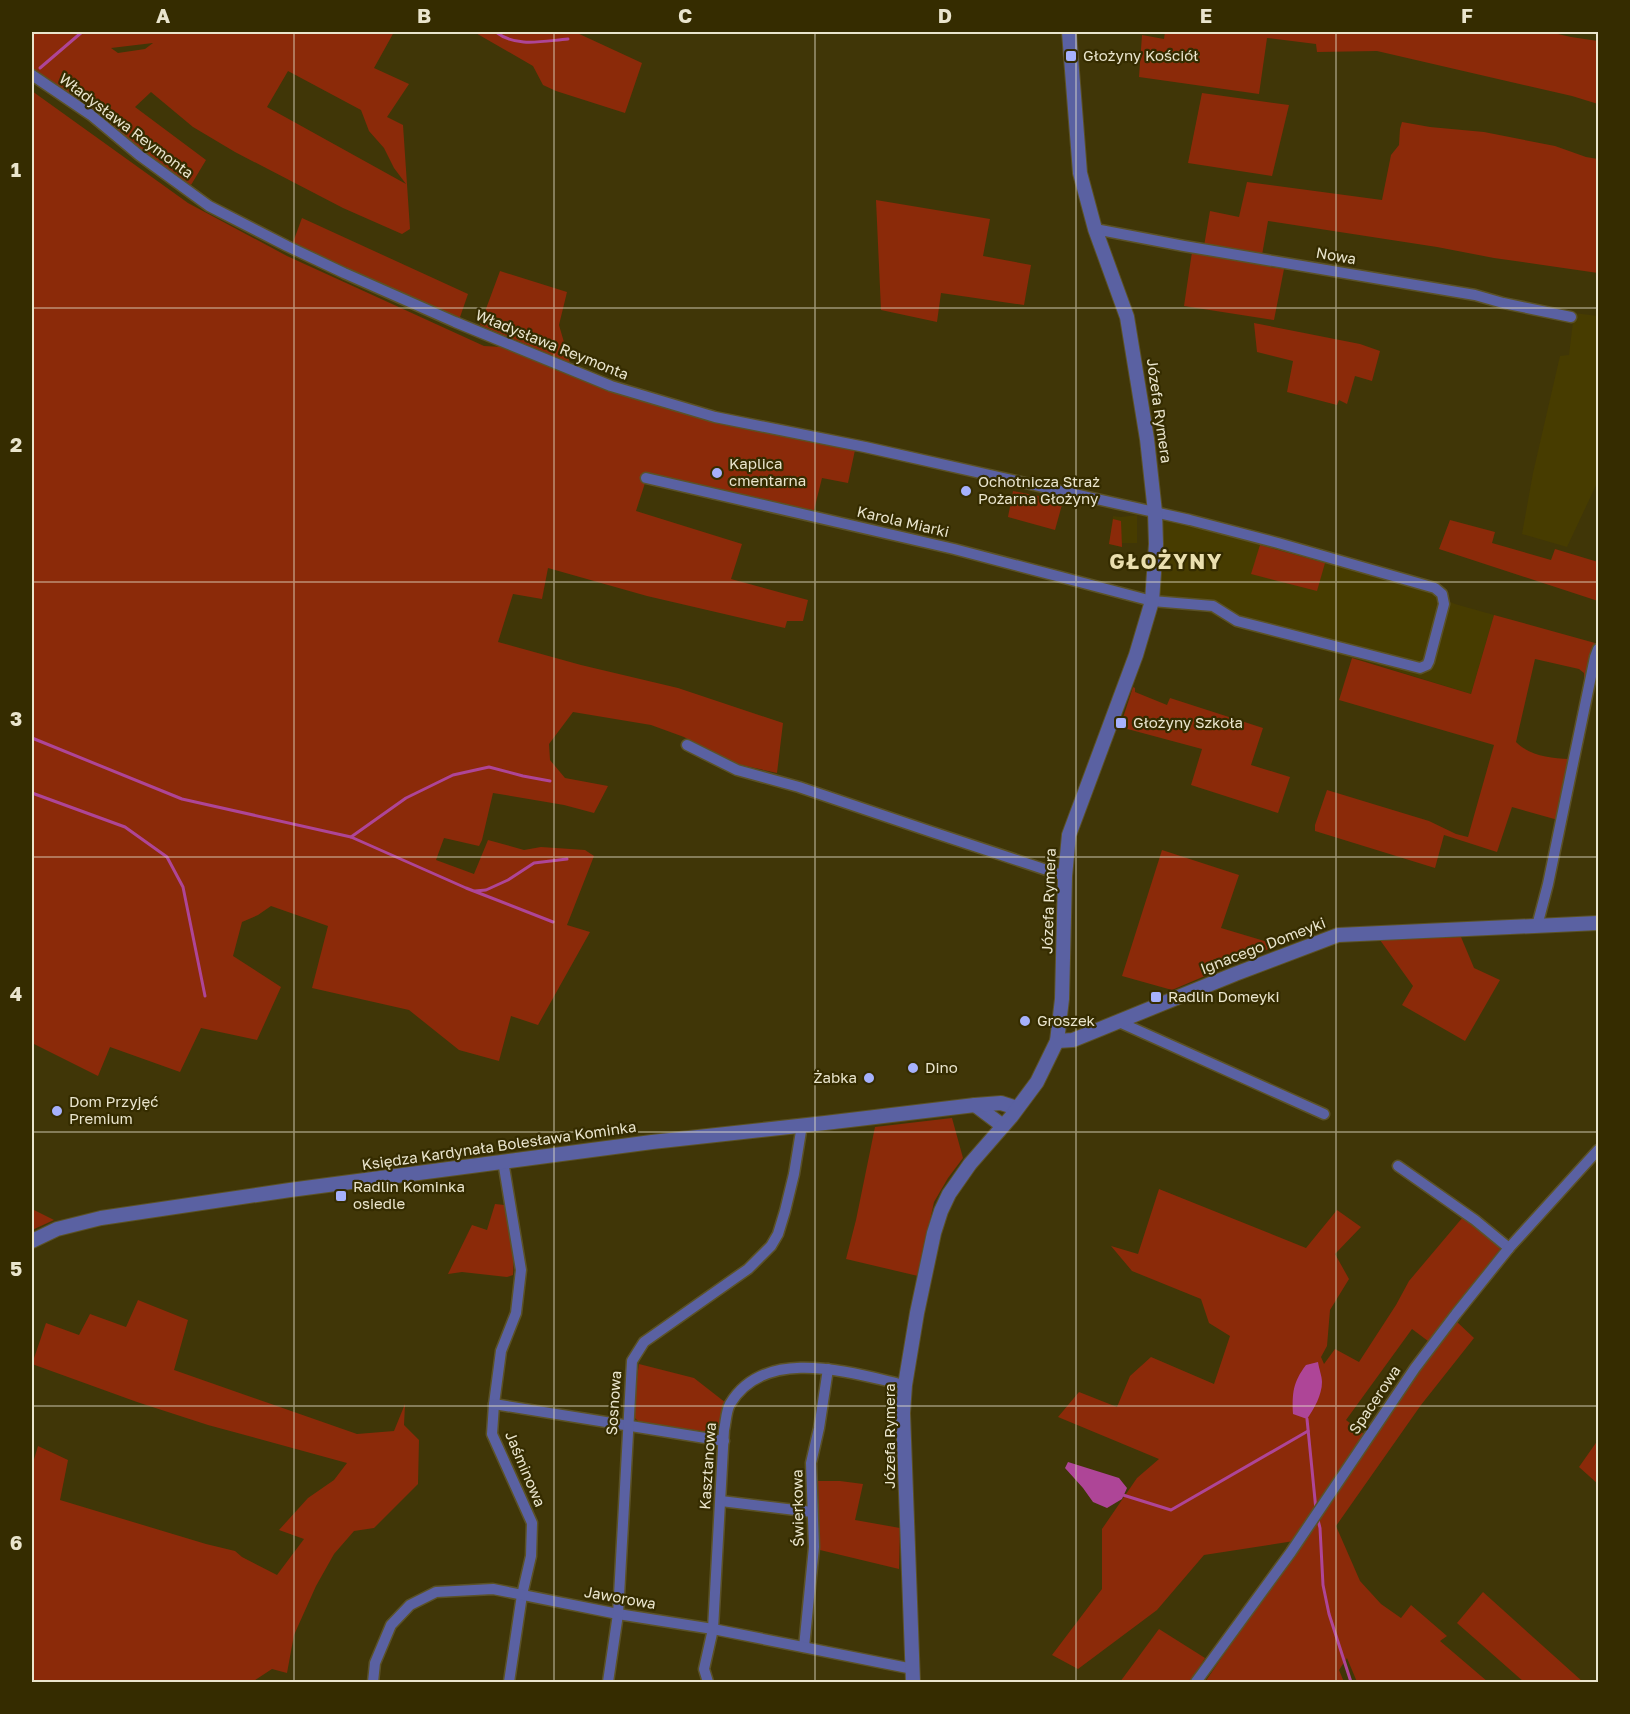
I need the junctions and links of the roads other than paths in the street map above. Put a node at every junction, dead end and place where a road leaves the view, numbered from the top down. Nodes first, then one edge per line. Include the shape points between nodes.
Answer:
1 (1068, 32) edge
2 (32, 75) edge
3 (1095, 229) junction
4 (1571, 317) dead end
5 (646, 478) dead end
6 (1155, 512) junction
7 (1152, 601) junction
8 (1599, 649) edge
9 (687, 745) dead end
10 (1065, 876) junction
11 (1599, 923) edge
12 (1537, 926) junction
13 (1119, 1022) junction
14 (1057, 1041) junction
15 (975, 1105) junction
16 (1017, 1108) junction
17 (1324, 1114) dead end
18 (802, 1125) junction
19 (1003, 1126) junction
20 (1599, 1150) edge
21 (502, 1161) junction
22 (1398, 1166) dead end
23 (32, 1241) edge
24 (1509, 1248) junction
25 (828, 1369) junction
26 (904, 1385) junction
27 (494, 1404) junction
28 (627, 1426) junction
29 (724, 1441) junction
30 (721, 1501) junction
31 (812, 1512) junction
32 (522, 1595) junction
33 (618, 1614) junction
34 (713, 1629) junction
35 (804, 1647) junction
36 (913, 1676) edge
37 (373, 1683) edge
38 (509, 1683) edge
39 (608, 1683) edge
40 (708, 1683) edge
41 (1196, 1683) edge

1 - 3 street, Józefa Rymera via 1080,173
2 - 6 street, Władysława Reymonta via 218,211 344,273 582,375 715,417
3 - 4 street, Nowa via 1476,295
3 - 6 street, Józefa Rymera via 1127,317
5 - 7 street, Karola Miarki via 954,549
6 - 7 street, Józefa Rymera
6 - 7 street, Władysława Reymonta via 1435,588 1444,603 1429,661 1420,668 1237,621 1213,606
7 - 10 street, Józefa Rymera via 1136,655 1068,835
8 - 12 street
9 - 10 street via 736,770 799,787
10 - 14 street, Józefa Rymera
11 - 12 street, Ignacego Domeyki
12 - 13 street, Ignacego Domeyki via 1338,935
13 - 14 street, Ignacego Domeyki via 1073,1040
13 - 17 street
14 - 16 street, Józefa Rymera via 1037,1082
15 - 16 street, Księdza Kardynała Bolesława Kominka via 1001,1103
15 - 18 street, Księdza Kardynała Bolesława Kominka
15 - 19 street
16 - 19 street, Józefa Rymera
18 - 21 street, Księdza Kardynała Bolesława Kominka
18 - 28 street, Sosnowa via 778,1234 748,1269 644,1342 632,1360
19 - 26 street, Józefa Rymera via 970,1164 941,1211
20 - 24 street, Spacerowa
21 - 23 street, Księdza Kardynała Bolesława Kominka via 100,1218 57,1229
21 - 27 street, Jaśminowa via 521,1270 516,1313 501,1351
22 - 24 street
24 - 41 street, Spacerowa via 1414,1368 1291,1552
25 - 26 street, Kasztanowa
25 - 29 street, Kasztanowa via 789,1367 743,1386 729,1406
25 - 31 street, Świerkowa via 812,1462
26 - 36 street, Józefa Rymera
27 - 28 street
27 - 32 street, Jaśminowa via 492,1434 532,1523 531,1556
28 - 29 street
28 - 33 street, Sosnowa
29 - 30 street, Kasztanowa
30 - 31 street
30 - 34 street, Kasztanowa
31 - 35 street, Świerkowa via 814,1547
32 - 33 street, Jaworowa
32 - 37 street, Jaworowa via 493,1589 436,1592 410,1605 391,1625 375,1663
32 - 38 street, Jaśminowa
33 - 34 street, Jaworowa
33 - 39 street, Sosnowa
34 - 35 street, Jaworowa
34 - 40 street, Kasztanowa via 704,1669
35 - 36 street, Jaworowa

